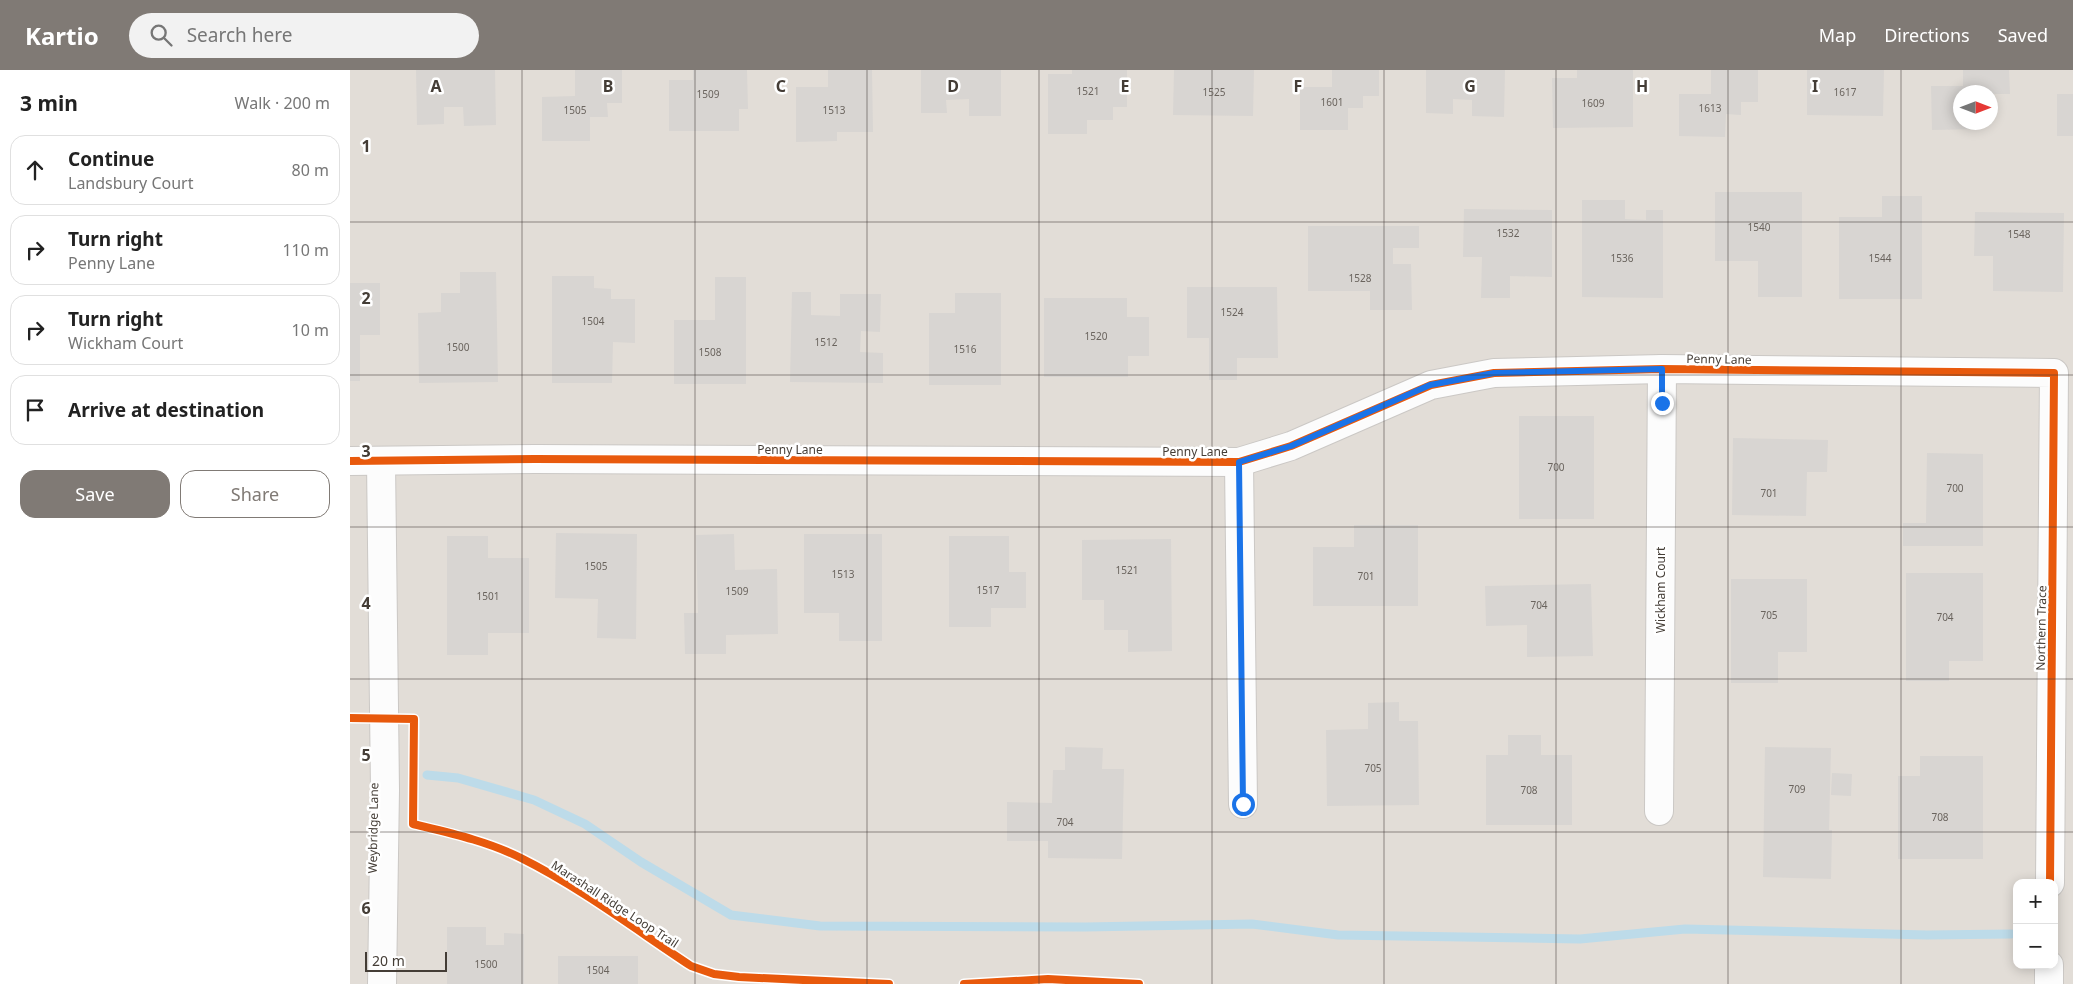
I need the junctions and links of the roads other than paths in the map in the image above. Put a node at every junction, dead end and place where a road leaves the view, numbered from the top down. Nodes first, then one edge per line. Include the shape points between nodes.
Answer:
1 (1662, 369) junction
2 (2054, 373) joint
3 (350, 461) edge
4 (381, 462) junction
5 (1239, 462) junction
6 (1243, 804) dead end
7 (1659, 811) dead end
8 (2050, 879) edge
9 (2049, 969) edge
10 (382, 984) edge
11 (2049, 984) edge

1 - 2 street, Penny Lane
1 - 5 street, Penny Lane via 1494,373 1430,385 1291,446
1 - 7 street, Wickham Court
2 - 8 street, Northern Trace
3 - 4 street, Penny Lane
4 - 5 street, Penny Lane via 545,459
4 - 10 street, Weybridge Lane via 385,790
5 - 6 street
9 - 11 street

